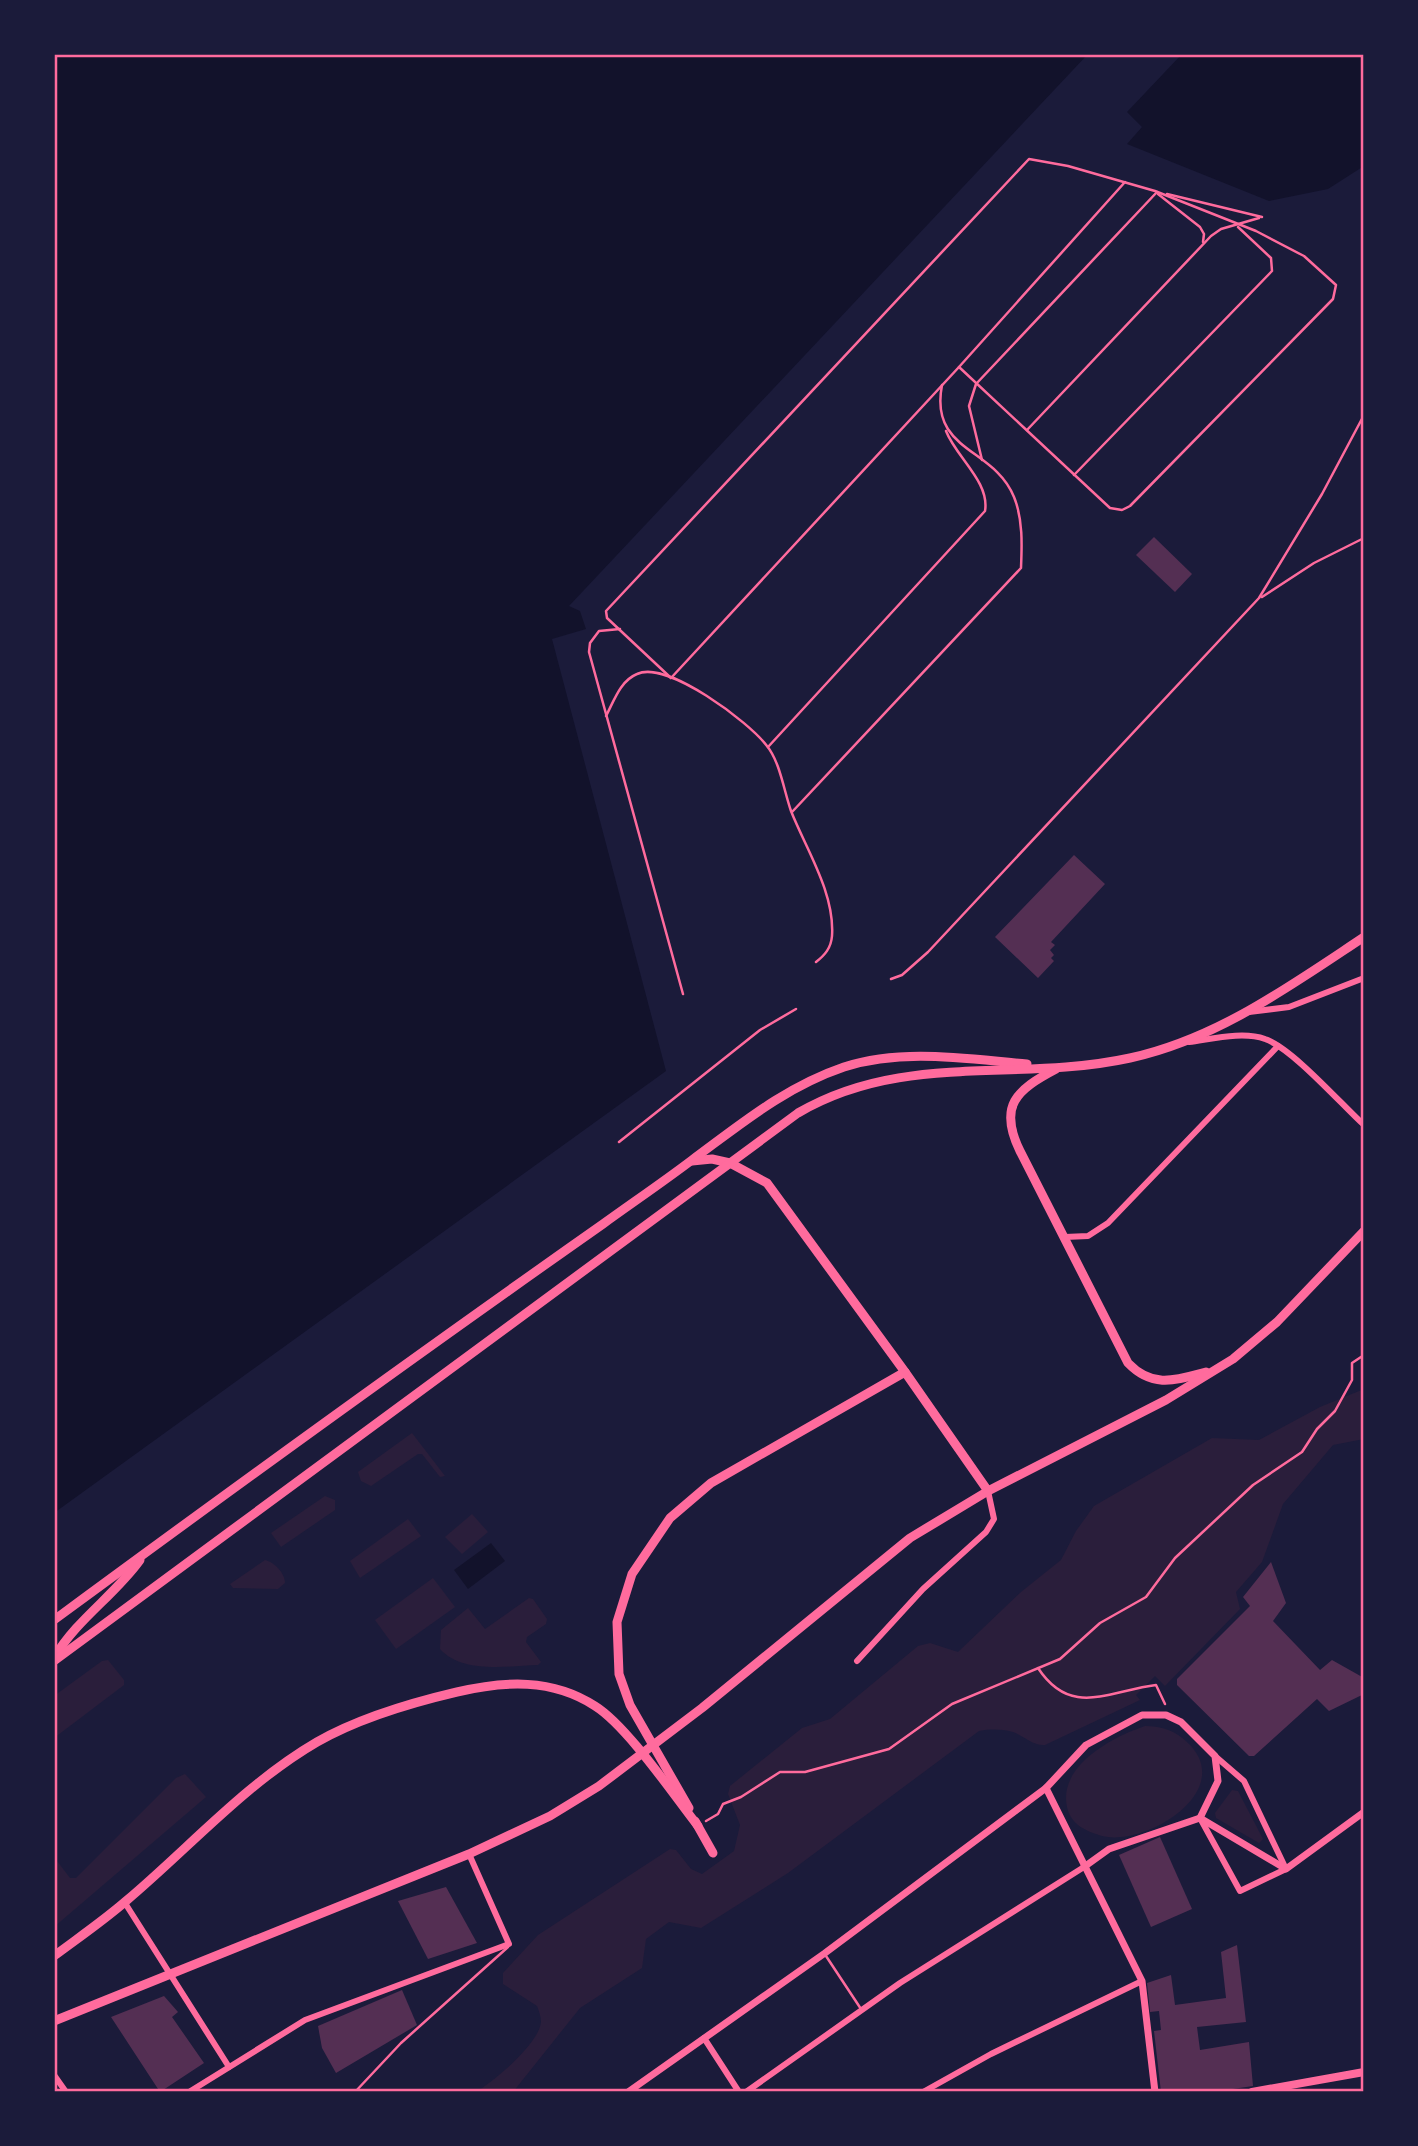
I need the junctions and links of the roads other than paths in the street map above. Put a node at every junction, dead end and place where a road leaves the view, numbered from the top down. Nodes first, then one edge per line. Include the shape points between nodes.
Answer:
1 (1125, 182) junction
2 (1156, 191) junction
3 (1236, 225) junction
4 (1203, 244) junction
5 (959, 367) junction
6 (943, 384) junction
7 (976, 384) junction
8 (1364, 415) edge
9 (944, 428) junction
10 (1027, 430) junction
11 (982, 460) junction
12 (1074, 475) junction
13 (1364, 538) edge
14 (1259, 598) junction
15 (620, 629) junction
16 (671, 678) junction
17 (606, 716) junction
18 (768, 747) junction
19 (792, 813) junction
20 (1364, 937) edge
21 (816, 962) dead end
22 (1364, 978) edge
23 (891, 979) dead end
24 (683, 994) dead end
25 (796, 1009) dead end
26 (1247, 1012) junction
27 (1184, 1042) junction
28 (1278, 1046) junction
29 (1061, 1066) junction
30 (1364, 1125) edge
31 (619, 1142) dead end
32 (692, 1161) junction
33 (730, 1163) junction
34 (1364, 1231) edge
35 (1065, 1237) junction
36 (1217, 1369) junction
37 (905, 1372) junction
38 (988, 1491) junction
39 (145, 1553) junction
40 (54, 1620) edge
41 (54, 1659) edge
42 (857, 1661) dead end
43 (1214, 1756) junction
44 (1046, 1788) junction
45 (1364, 1812) edge
46 (1200, 1818) junction
47 (698, 1826) junction
48 (713, 1853) dead end
49 (469, 1854) junction
50 (1084, 1867) junction
51 (1286, 1869) junction
52 (125, 1903) junction
53 (509, 1944) junction
54 (825, 1953) junction
55 (54, 1956) edge
56 (172, 1974) junction
57 (1142, 1981) junction
58 (862, 2009) junction
59 (57, 2019) edge
60 (704, 2038) junction
61 (229, 2067) junction
62 (1364, 2072) edge
63 (54, 2075) edge
64 (66, 2092) edge
65 (188, 2092) edge
66 (355, 2092) edge
67 (628, 2092) edge
68 (739, 2092) edge
69 (746, 2092) edge
70 (923, 2092) edge
71 (1154, 2092) edge
72 (1252, 2092) edge

1 - 2 lane
1 - 5 lane
1 - 15 lane via 1037,158 1023,163 606,611 607,618
2 - 3 lane
2 - 3 lane via 1262,217
2 - 4 lane via 1200,227
2 - 7 lane
3 - 4 lane via 1216,232
3 - 12 lane via 1271,258 1272,271
3 - 12 lane via 1304,256 1334,281 1333,299 1126,509 1110,508
4 - 10 lane
5 - 6 lane
5 - 7 lane
6 - 9 lane via 939,410
6 - 16 lane
7 - 10 lane
7 - 11 lane via 970,406
8 - 14 lane
9 - 11 lane
9 - 18 lane via 986,493 985,511
10 - 12 lane
11 - 19 lane via 1014,497 1022,541 1021,568
13 - 14 lane
14 - 23 lane via 928,952
15 - 16 lane
15 - 17 lane via 599,631 590,643
16 - 17 lane via 650,672 635,674 622,686
16 - 18 lane via 726,709
17 - 24 lane
18 - 19 lane
19 - 21 lane via 816,868 832,926 830,946
20 - 26 main road
22 - 26 street via 1289,1007
25 - 31 lane via 760,1030
26 - 27 main road
27 - 28 street via 1254,1037
27 - 29 main road via 1128,1059
28 - 30 street
28 - 35 street via 1108,1223 1088,1236
29 - 32 main road via 923,1056 845,1067 757,1109
29 - 33 main road via 925,1074 862,1083 798,1113
29 - 35 main road via 1022,1090 1013,1102 1010,1121 1012,1134
32 - 33 main road
32 - 39 main road
33 - 37 main road via 767,1183 779,1196
33 - 41 main road
34 - 36 main road via 1277,1322
35 - 36 main road via 1136,1371 1166,1383
36 - 38 main road via 1166,1401
37 - 38 main road
37 - 47 main road via 711,1483 670,1518 645,1551 624,1593 617,1622 619,1674 630,1705
38 - 42 street via 994,1519 986,1532 923,1589
38 - 49 main road via 873,1566 702,1708 599,1786
39 - 40 main road
39 - 41 main road via 127,1578 72,1631
43 - 44 street via 1181,1722 1166,1715 1142,1715 1087,1745
43 - 46 street via 1218,1781
43 - 51 street via 1244,1781
44 - 50 street
44 - 54 street
45 - 51 street
46 - 50 street via 1108,1849
46 - 51 street
46 - 51 street via 1240,1891
47 - 48 main road
47 - 52 main road via 608,1717 590,1703 559,1689 508,1683 397,1709 318,1742 280,1766
49 - 53 street
49 - 56 main road
50 - 57 street
50 - 58 street
52 - 55 main road
52 - 56 street
53 - 61 street via 305,2020
53 - 66 lane
54 - 58 lane
54 - 60 street
56 - 59 main road
56 - 61 street
57 - 70 street
57 - 71 street
58 - 69 street
60 - 67 street
60 - 68 street
61 - 65 street
62 - 72 main road
63 - 64 street

